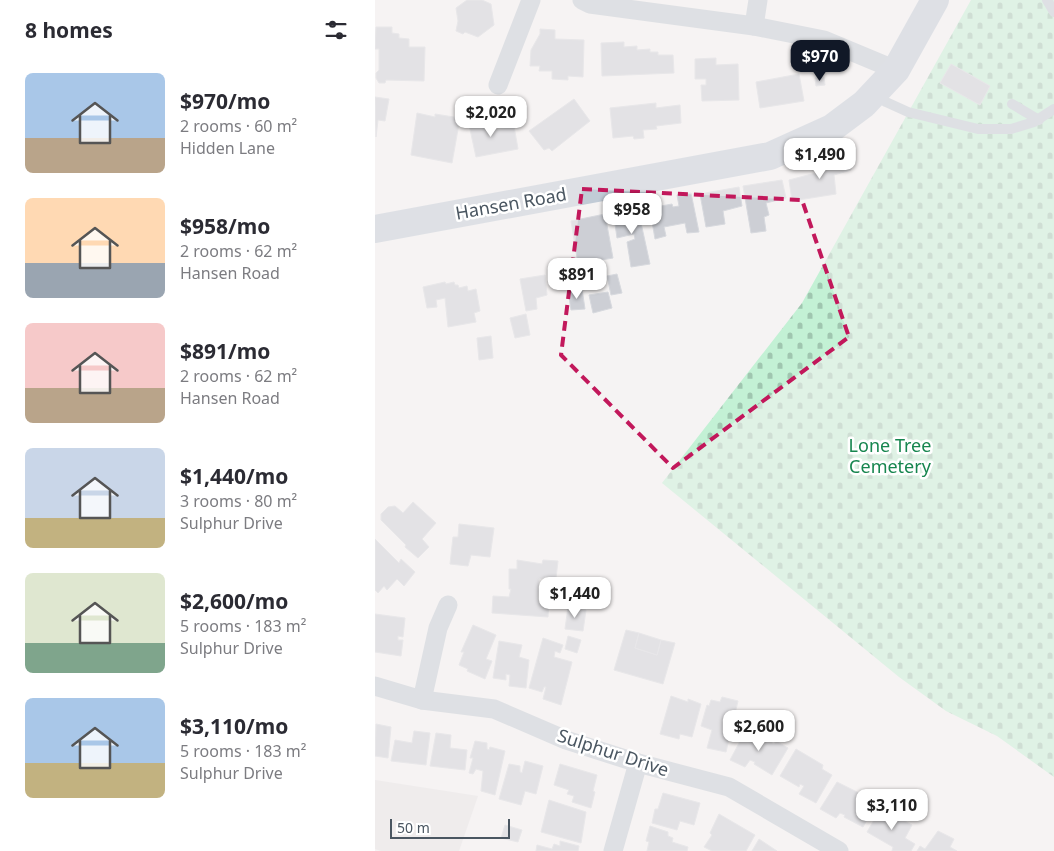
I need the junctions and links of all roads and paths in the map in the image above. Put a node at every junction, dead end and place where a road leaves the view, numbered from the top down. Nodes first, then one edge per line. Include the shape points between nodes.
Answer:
1 (531, 0) edge
2 (582, 0) edge
3 (758, 0) edge
4 (935, 0) edge
5 (1047, 0) edge
6 (1054, 12) edge
7 (754, 26) junction
8 (896, 70) junction
9 (497, 85) dead end
10 (874, 94) junction
11 (1012, 104) dead end
12 (1054, 109) edge
13 (1039, 120) junction
14 (375, 229) edge
15 (448, 605) dead end
16 (375, 686) edge
17 (423, 700) junction
18 (638, 763) junction
19 (613, 851) edge
20 (839, 851) edge

1 - 9 street
2 - 7 street via 590,4
3 - 7 street
4 - 8 street, Hansen Road
5 - 6 lane
7 - 8 street via 824,40
8 - 10 street, Hansen Road
10 - 13 lane via 908,112 978,129 1011,129
10 - 14 street, Hansen Road via 832,128 771,156
11 - 13 lane
12 - 13 lane
15 - 17 street via 438,628
16 - 17 street, Sulphur Drive
17 - 18 street, Sulphur Drive via 494,709 566,740
18 - 19 street
18 - 20 street, Sulphur Drive via 729,787

